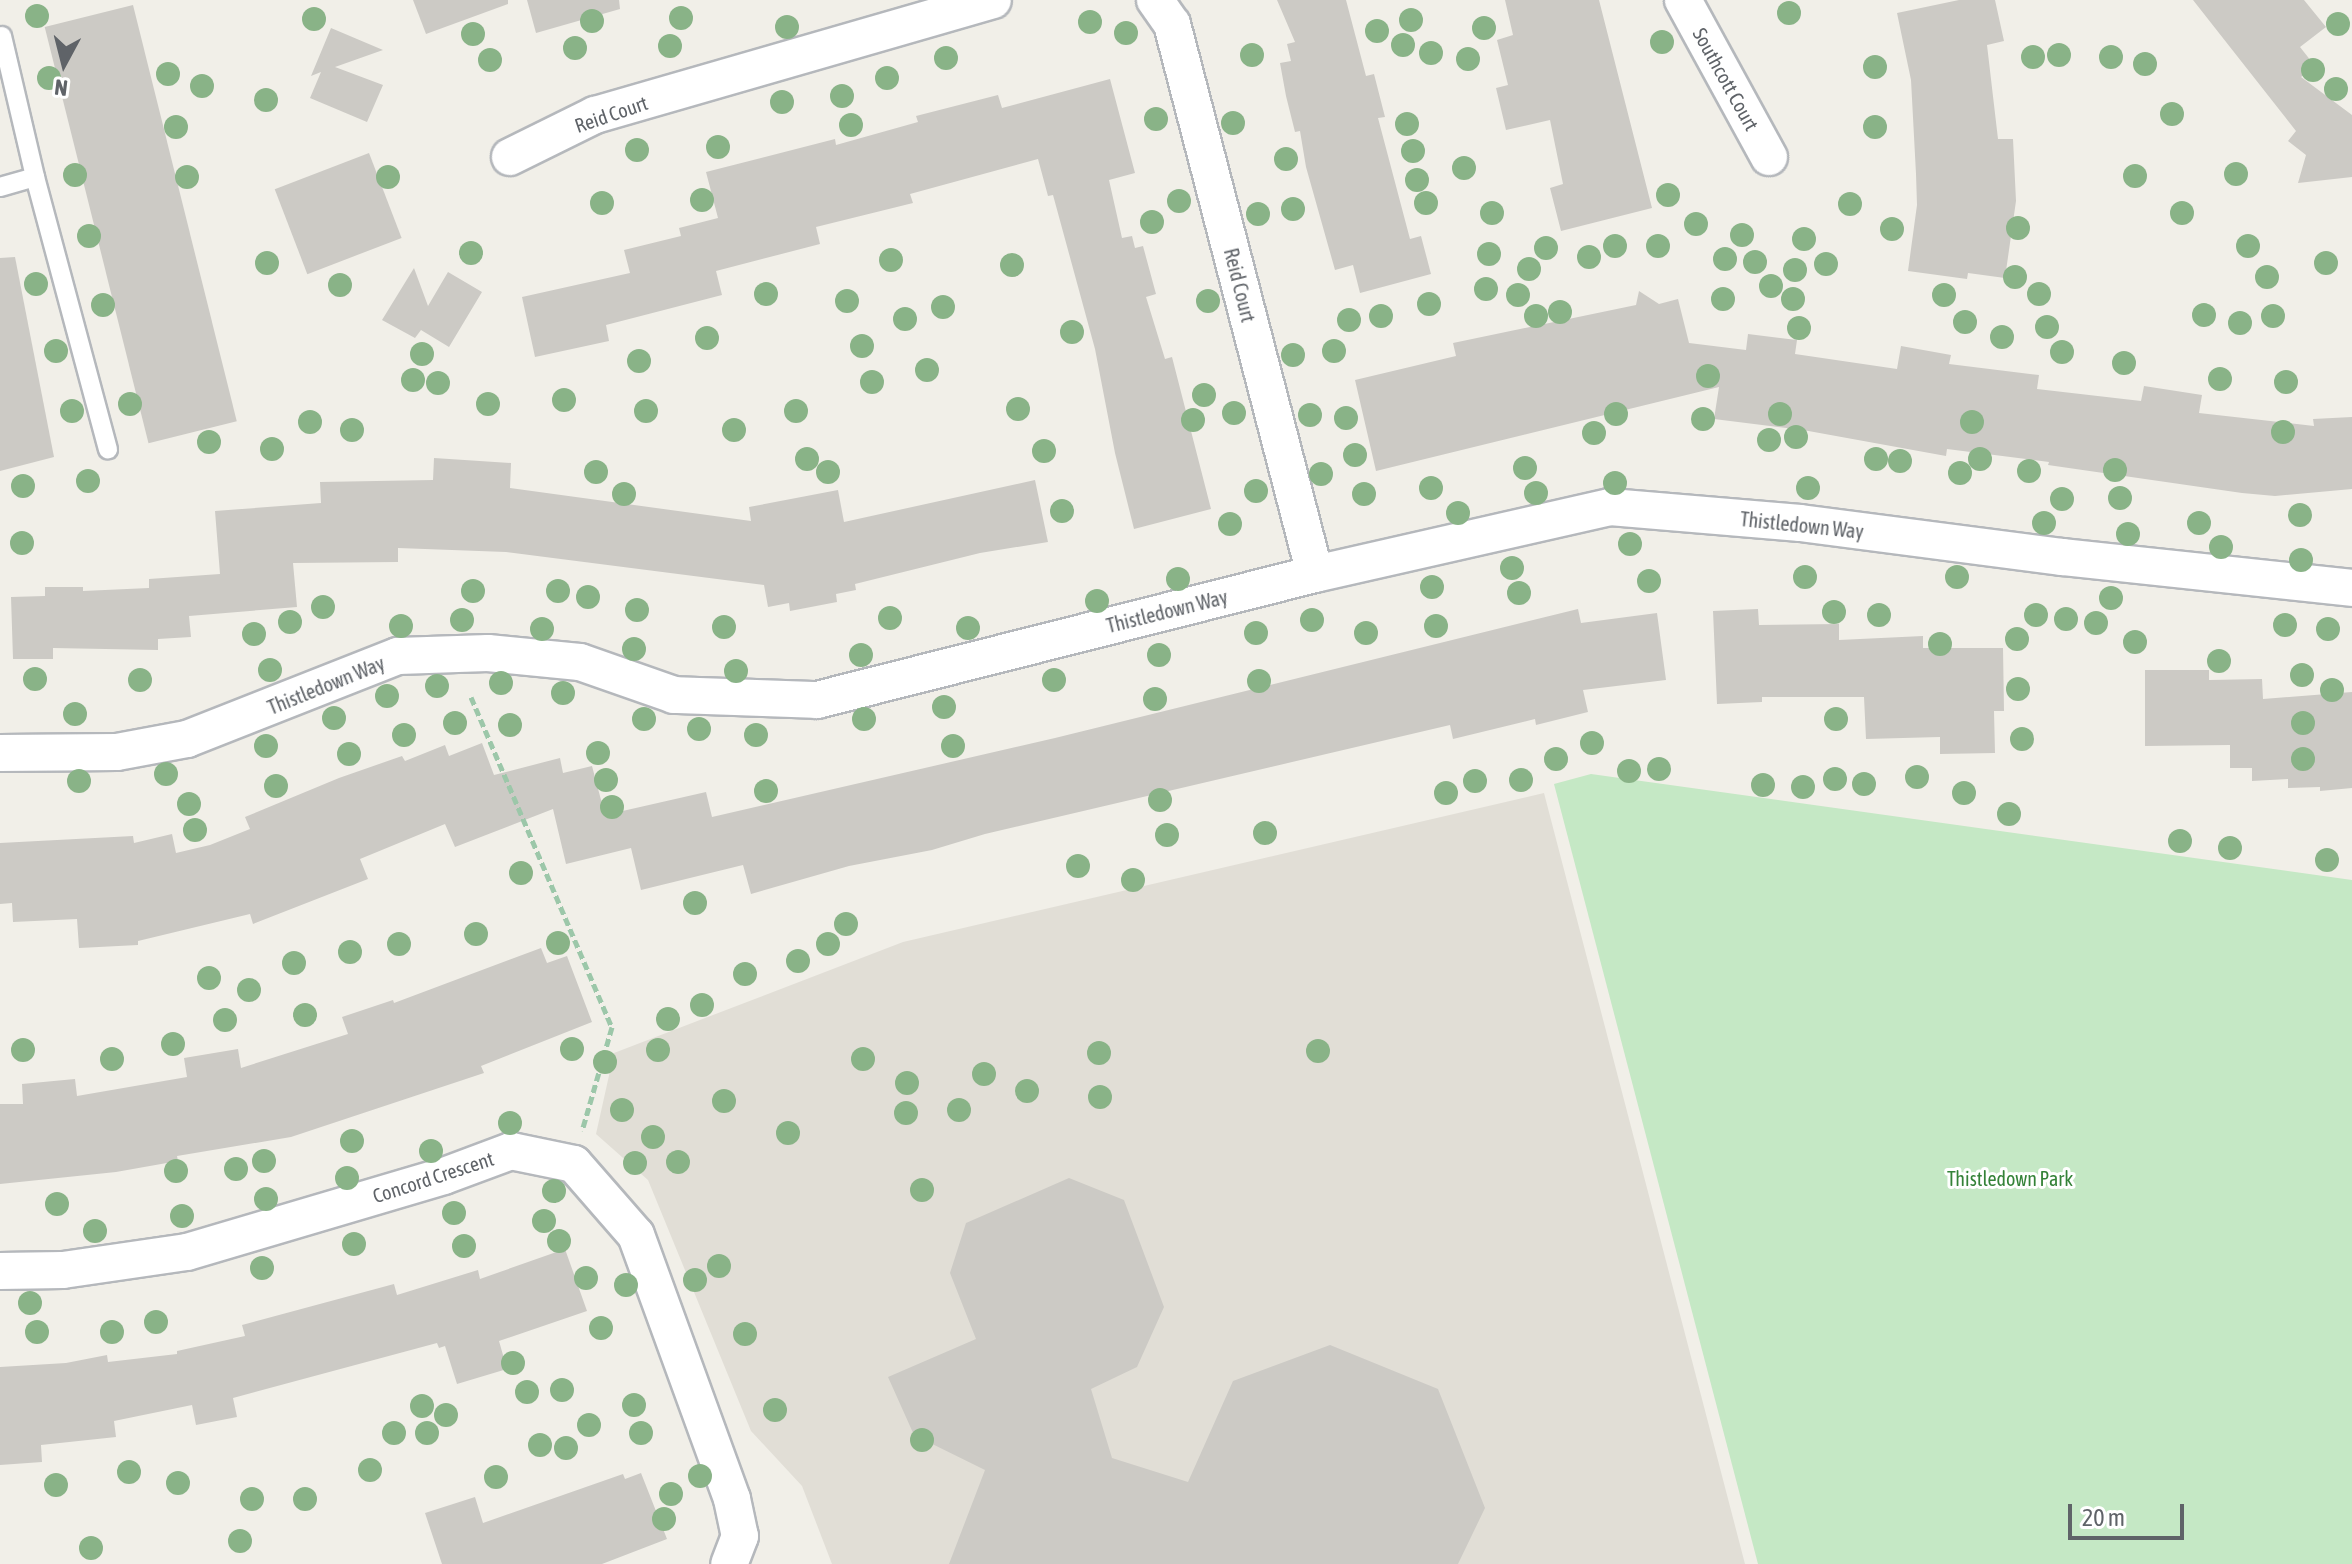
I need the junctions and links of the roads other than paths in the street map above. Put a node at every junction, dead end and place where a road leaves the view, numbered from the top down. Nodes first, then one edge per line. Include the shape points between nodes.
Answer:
1 (993, 0) edge
2 (1155, 0) edge
3 (1683, 0) edge
4 (2, 36) dead end
5 (510, 157) dead end
6 (1769, 157) dead end
7 (35, 177) junction
8 (0, 187) edge
9 (108, 449) dead end
10 (1315, 574) junction
11 (2352, 588) edge
12 (0, 753) edge
13 (0, 1271) edge
14 (729, 1564) edge

1 - 5 street, Reid Court via 595,115
2 - 10 street, Reid Court via 1172,24
3 - 6 street, Southcott Court
4 - 7 lane
7 - 8 lane
7 - 9 lane
10 - 11 street, Thistledown Way via 1610,507 1800,523
10 - 12 street, Thistledown Way via 817,700 674,695 564,660 488,653 398,656 187,739 117,752
13 - 14 street, Concord Crescent via 63,1270 187,1252 511,1151 574,1164 636,1235 732,1499 740,1536

